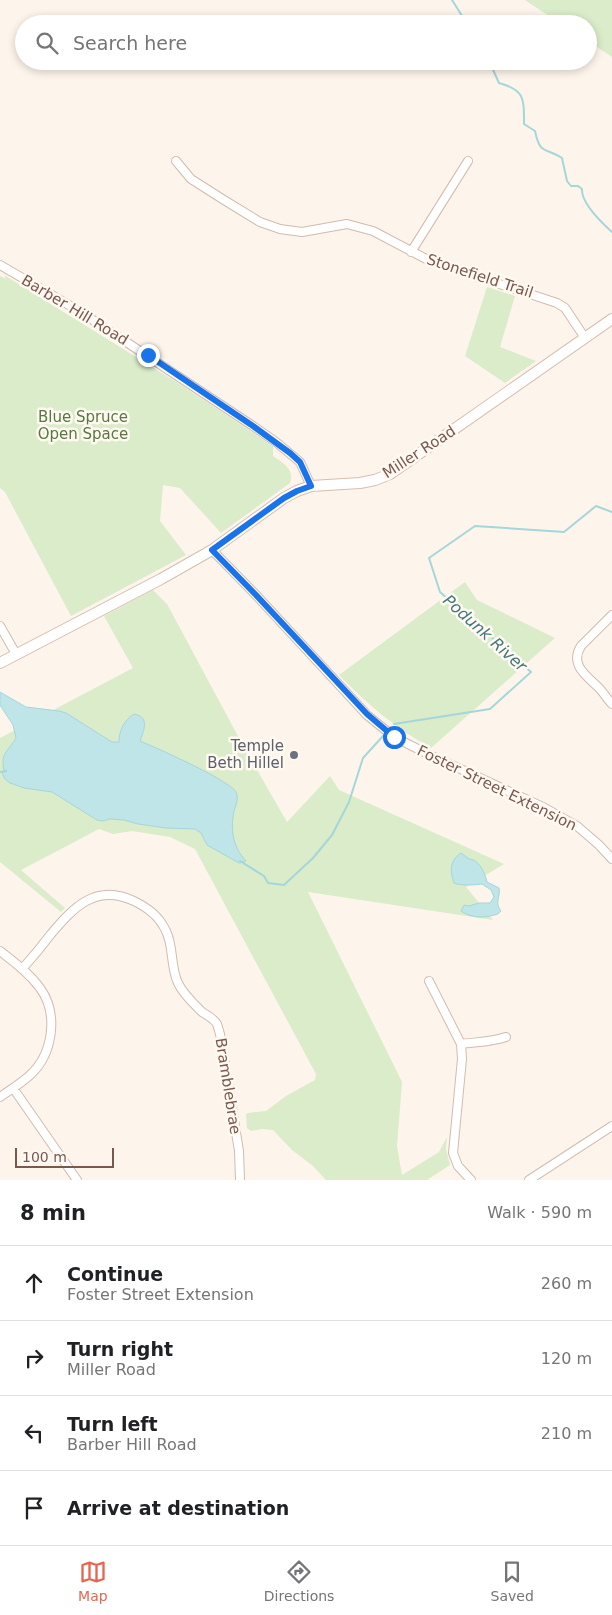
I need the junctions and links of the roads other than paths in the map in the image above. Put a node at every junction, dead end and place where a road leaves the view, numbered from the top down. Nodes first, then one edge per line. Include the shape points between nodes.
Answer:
1 (176, 161) dead end
2 (468, 161) dead end
3 (411, 252) junction
4 (0, 265) edge
5 (612, 319) edge
6 (585, 338) junction
7 (311, 486) junction
8 (212, 550) junction
9 (612, 615) edge
10 (0, 626) edge
11 (16, 654) junction
12 (0, 663) edge
13 (612, 704) edge
14 (609, 850) edge
15 (612, 860) edge
16 (0, 951) edge
17 (22, 969) junction
18 (429, 981) dead end
19 (506, 1037) dead end
20 (461, 1044) junction
21 (13, 1088) junction
22 (0, 1096) edge
23 (612, 1126) edge
24 (77, 1180) edge
25 (240, 1180) edge
26 (471, 1180) edge
27 (530, 1180) edge

1 - 3 street, Stonefield Trail via 191,178 260,222 302,232 348,224 373,231
2 - 3 street
3 - 6 street, Stonefield Trail via 430,262 557,303 565,308
4 - 7 street, Barber Hill Road via 81,312 261,431 300,462
5 - 6 street, Miller Road
6 - 7 street, Miller Road via 390,474 360,483
7 - 8 street, Miller Road via 284,498
8 - 11 street, Miller Road
8 - 14 street, Foster Street Extension via 367,714 394,737 543,807 578,826
9 - 13 street via 581,646 577,659 581,671
10 - 11 street
11 - 12 street, Miller Road
14 - 15 street, Foster Street Extension
16 - 17 street
17 - 21 street via 41,988 51,1012 51,1033 44,1057 30,1076
17 - 25 street, Bramblebrae via 69,912 92,898 107,894 124,896 157,916 167,932 172,968 178,983 187,997 216,1023 220,1034 239,1151
18 - 20 street
19 - 20 street
20 - 26 street via 453,1153 458,1166
21 - 22 street
21 - 24 street
23 - 27 street

